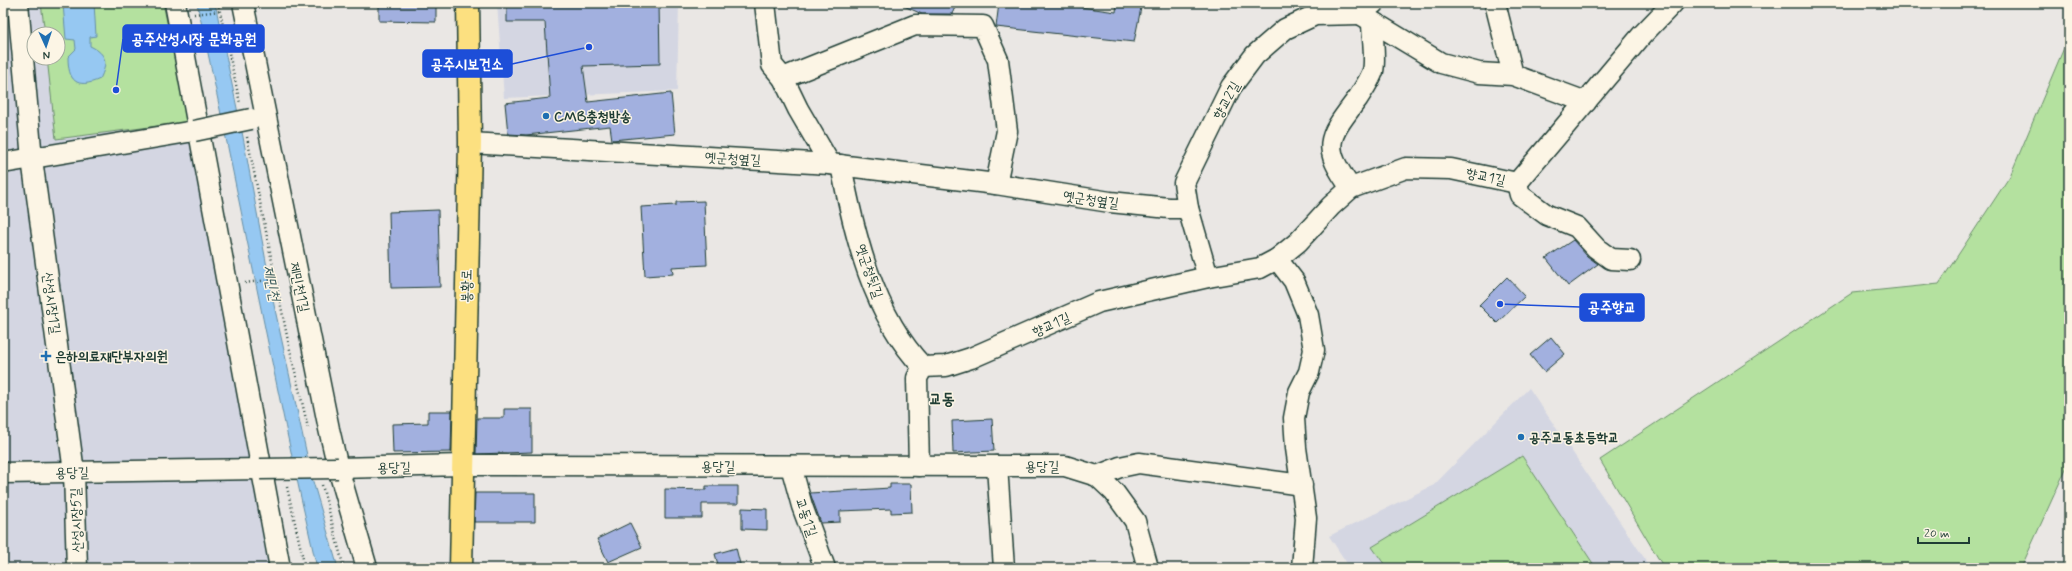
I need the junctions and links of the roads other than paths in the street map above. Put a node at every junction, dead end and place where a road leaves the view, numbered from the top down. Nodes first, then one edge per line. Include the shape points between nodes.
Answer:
1 (18, 3) edge
2 (243, 3) edge
3 (468, 3) edge
4 (765, 3) edge
5 (1495, 3) edge
6 (1673, 3) edge
7 (181, 9) edge
8 (1369, 13) edge
9 (1513, 76) junction
10 (783, 78) junction
11 (1586, 102) junction
12 (250, 119) junction
13 (470, 143) junction
14 (32, 159) junction
15 (3, 163) edge
16 (835, 164) junction
17 (1517, 183) junction
18 (996, 184) junction
19 (1351, 188) junction
20 (1188, 208) junction
21 (1277, 259) junction
22 (1630, 260) dead end
23 (1208, 277) junction
24 (922, 367) junction
25 (462, 465) junction
26 (791, 466) junction
27 (919, 466) junction
28 (997, 466) junction
29 (338, 468) junction
30 (260, 469) junction
31 (74, 472) junction
32 (3, 473) edge
33 (1097, 476) junction
34 (1302, 485) junction
35 (77, 568) edge
36 (280, 568) edge
37 (367, 568) edge
38 (461, 568) edge
39 (824, 568) edge
40 (1004, 568) edge
41 (1148, 568) edge
42 (1302, 568) edge

1 - 14 street, 산성시장1길
2 - 12 street, 제민천1길
3 - 13 main road, 봉황로
4 - 10 street, 옛군청뒷길 via 772,65
5 - 9 street
6 - 11 street, 향교1길 via 1642,35
7 - 30 street
8 - 9 street via 1441,63 1479,73
8 - 19 street via 1373,70 1332,136 1331,153 1339,172
8 - 20 street, 향교2길 via 1314,15 1285,29 1255,55 1231,87 1184,183
9 - 11 street
10 - 16 street, 옛군청뒷길 via 798,109
10 - 18 street via 915,25 984,26 998,60 1007,131
11 - 17 street, 향교1길
12 - 14 street, bridge
12 - 29 street, 제민천1길
13 - 16 street, 옛군청옆길
13 - 25 main road, 봉황로
14 - 15 street
14 - 31 street, 산성시장1길
16 - 18 street, 옛군청옆길
16 - 24 street, 옛군청뒷길 via 875,293 908,352
17 - 19 street, 향교1길 via 1451,169 1406,168
17 - 22 street via 1520,195 1547,215 1577,227 1596,248 1611,259
18 - 20 street, 옛군청옆길 via 1110,202
19 - 21 street, 향교1길 via 1298,242
20 - 23 street, 향교2길
21 - 23 street, 향교1길 via 1260,268
21 - 34 street via 1294,281 1308,315 1314,350 1294,418
23 - 24 street, 향교1길 via 1100,302 971,358 946,366
24 - 27 street via 917,378
25 - 26 street, 용당길
25 - 29 street, 용당길
25 - 38 main road, 봉황로
26 - 27 street, 용당길
26 - 39 street, 교동1길
27 - 28 street, 용당길
28 - 33 street, 용당길 via 1065,466
28 - 40 street
29 - 30 street, 용당길, bridge
29 - 37 street, 제민천1길
30 - 31 street, 용당길
30 - 36 street
31 - 32 street, 용당길
31 - 35 street, 산성시장5길
33 - 34 street via 1139,463
33 - 41 street, 용당길 via 1114,492 1135,520
34 - 42 street via 1306,518

